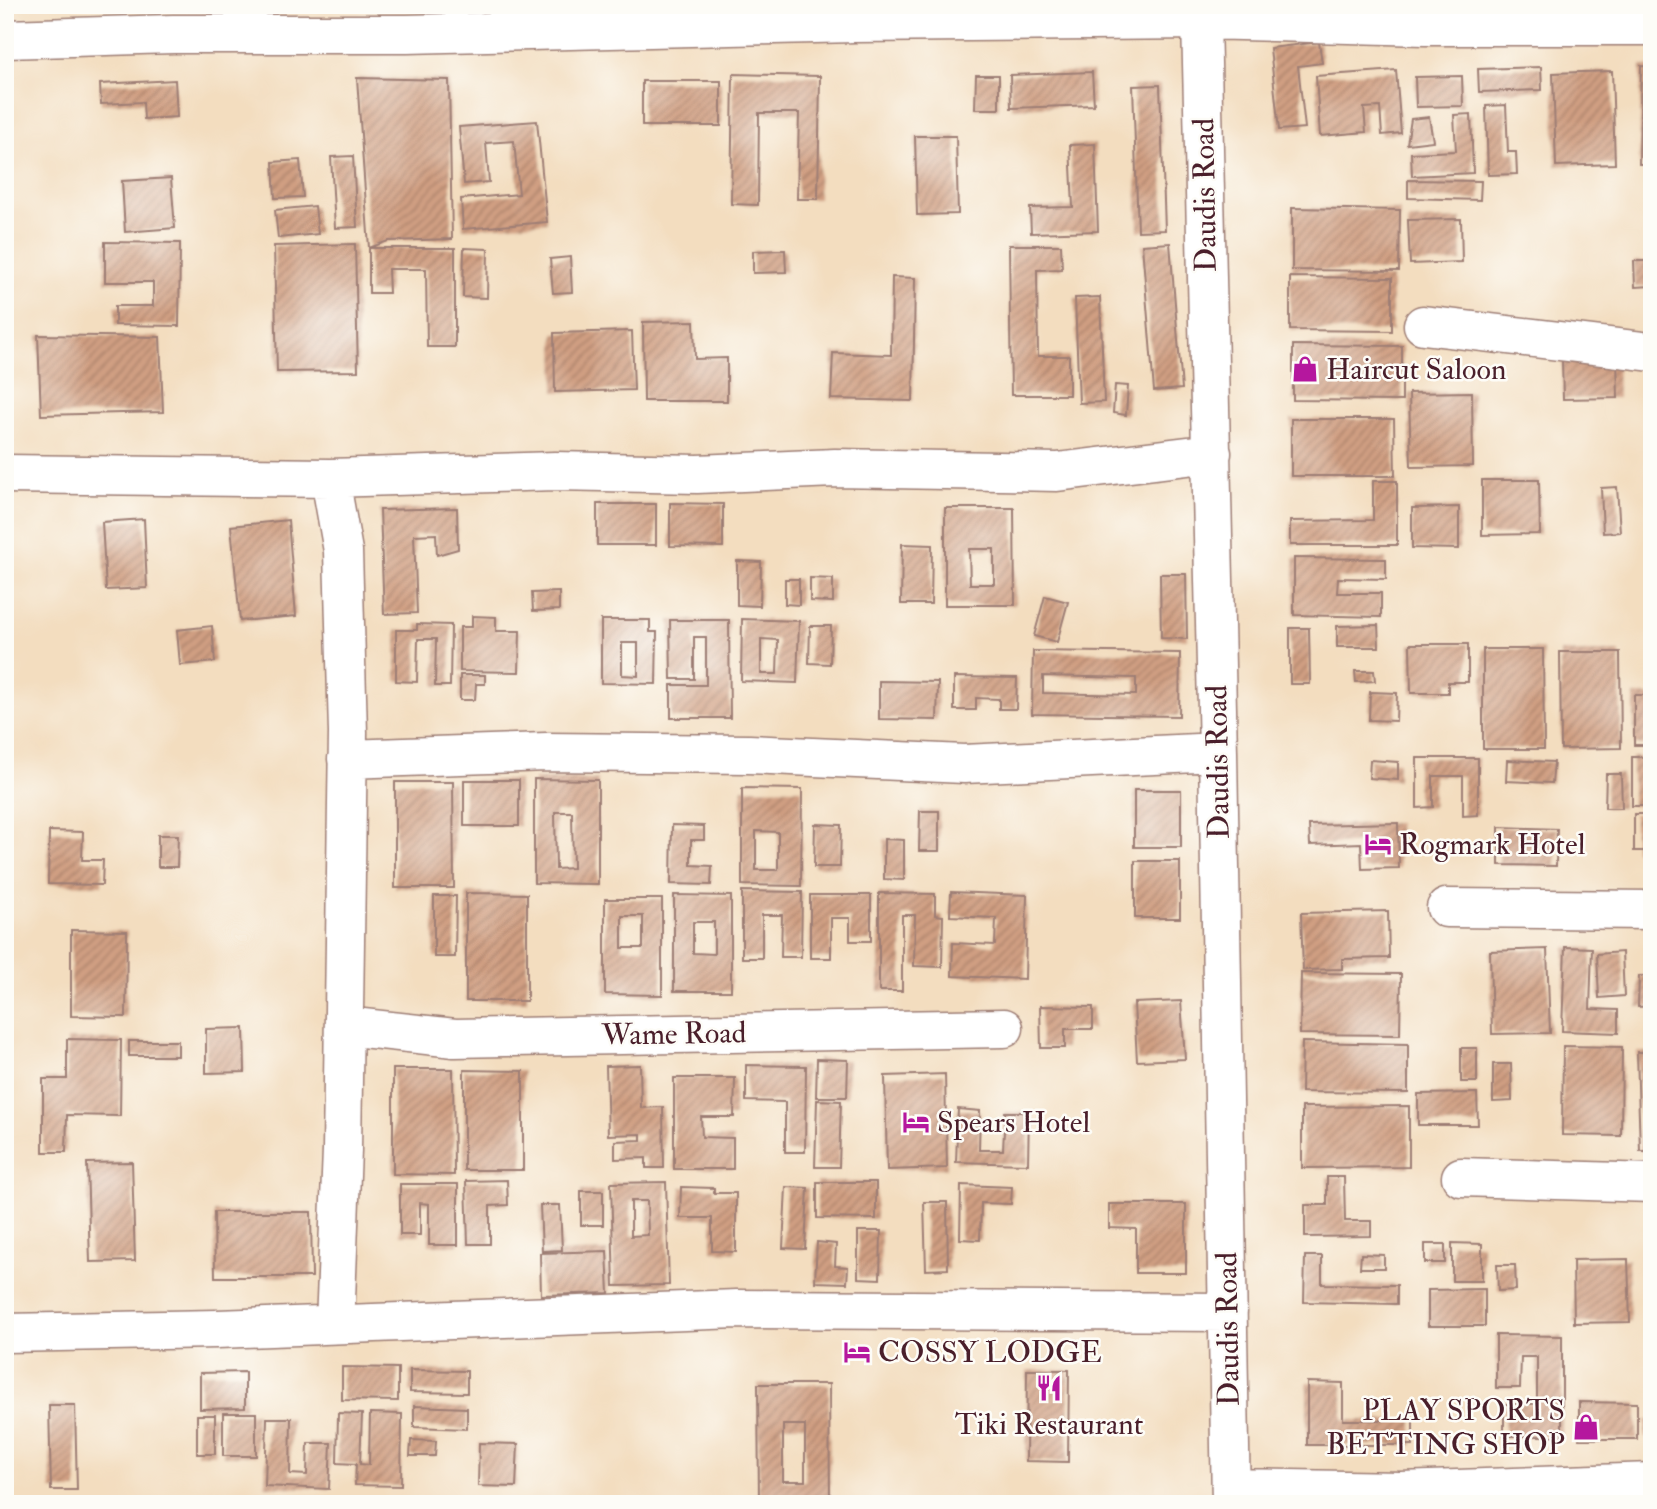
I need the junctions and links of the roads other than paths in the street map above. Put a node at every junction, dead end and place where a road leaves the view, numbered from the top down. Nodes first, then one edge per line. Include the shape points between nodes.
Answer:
1 (855, 14) edge
2 (1201, 20) junction
3 (1652, 26) edge
4 (5, 39) edge
5 (1423, 326) dead end
6 (1652, 352) edge
7 (1212, 453) junction
8 (5, 474) edge
9 (330, 478) junction
10 (1218, 752) junction
11 (347, 759) junction
12 (1446, 908) dead end
13 (1652, 910) edge
14 (344, 1026) junction
15 (1004, 1028) dead end
16 (1461, 1177) dead end
17 (1652, 1183) edge
18 (1228, 1312) junction
19 (335, 1324) junction
20 (5, 1333) edge
21 (1652, 1482) edge
22 (1231, 1496) edge

1 - 2 street
1 - 4 street via 407,34
2 - 3 street
2 - 7 street, Daudis Road
5 - 6 street
7 - 9 street via 1057,472 835,468
7 - 10 street, Daudis Road
8 - 9 street
9 - 11 street via 344,551
10 - 11 street via 964,764 546,751
10 - 18 street, Daudis Road
11 - 14 street
12 - 13 street
14 - 15 street, Wame Road via 455,1038
14 - 19 street
16 - 17 street
18 - 19 street via 737,1309
18 - 22 street, Daudis Road
19 - 20 street
21 - 22 street

